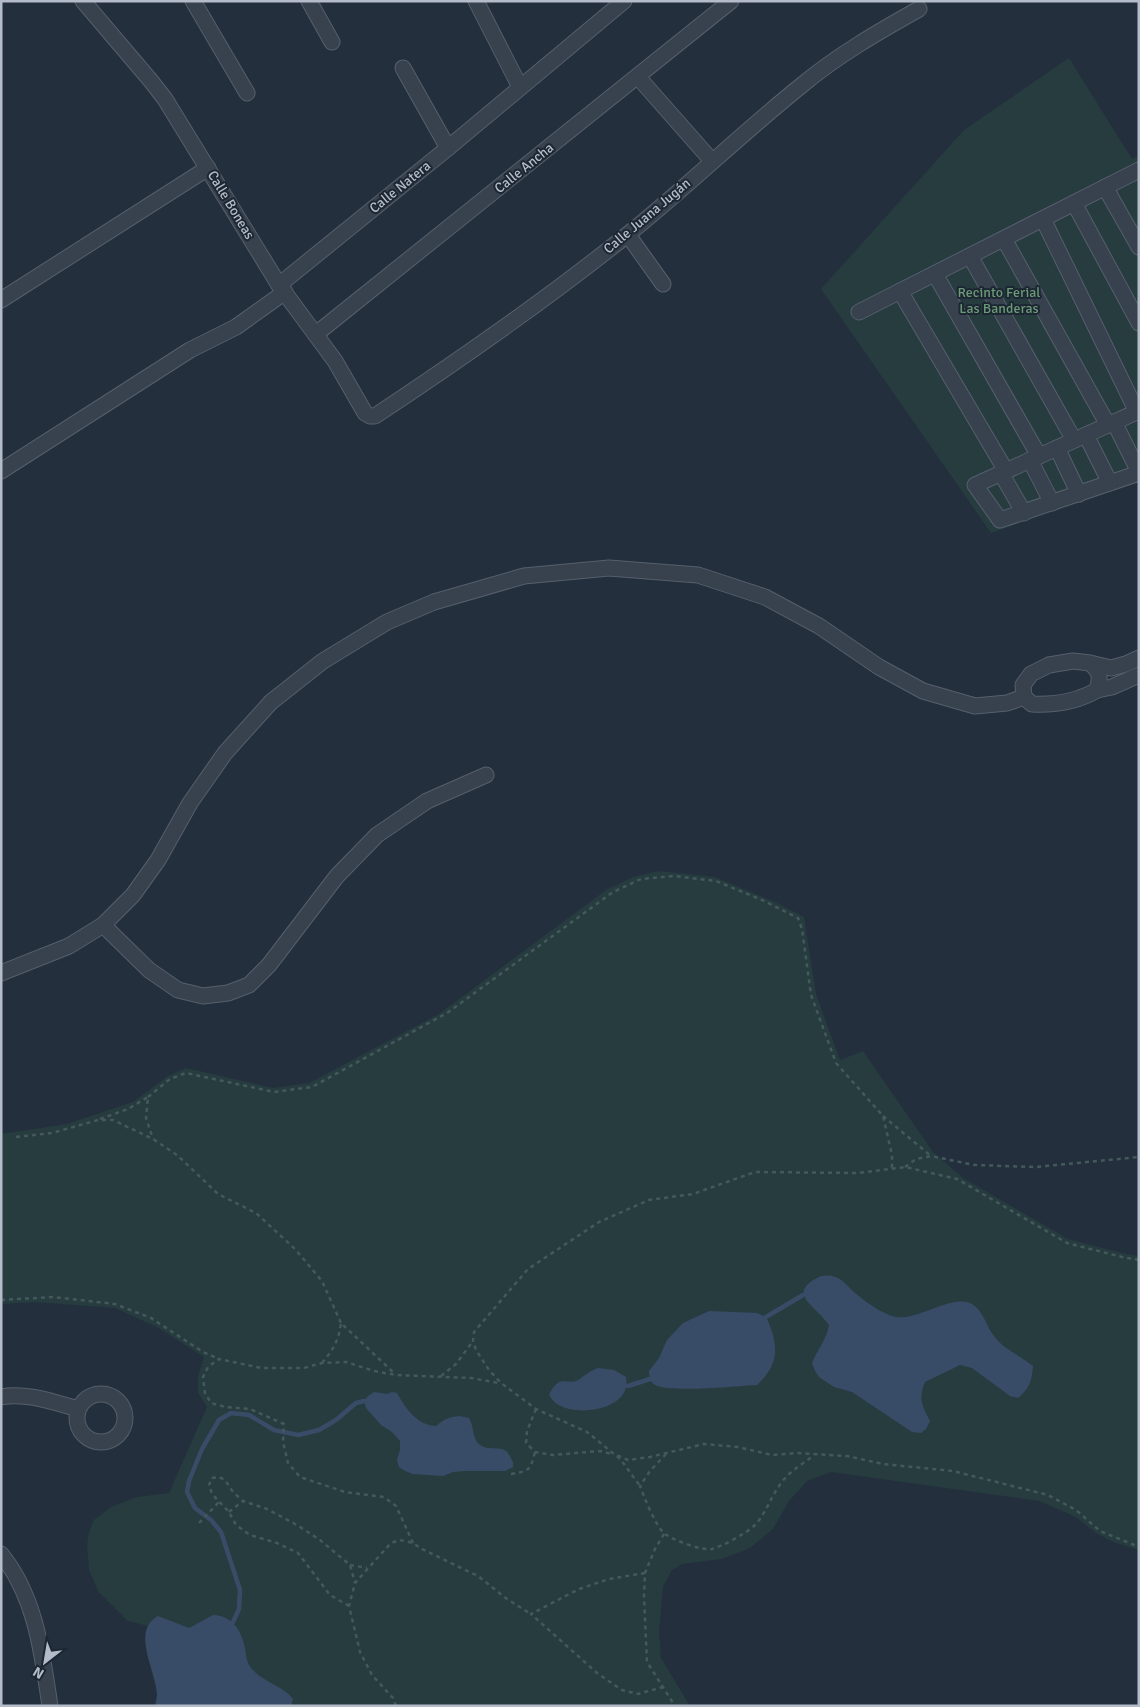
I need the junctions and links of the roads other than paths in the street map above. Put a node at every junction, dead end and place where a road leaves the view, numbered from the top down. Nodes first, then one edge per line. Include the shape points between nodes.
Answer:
1 (82, 1) edge
2 (193, 1) edge
3 (309, 1) edge
4 (476, 1) edge
5 (624, 1) edge
6 (731, 1) edge
7 (919, 9) dead end
8 (332, 42) dead end
9 (403, 68) dead end
10 (638, 77) junction
11 (520, 88) junction
12 (248, 93) dead end
13 (448, 148) junction
14 (712, 161) junction
15 (208, 168) junction
16 (1139, 170) edge
17 (1105, 187) junction
18 (1074, 203) junction
19 (1043, 219) junction
20 (628, 235) junction
21 (1004, 238) junction
22 (1139, 247) edge
23 (970, 256) junction
24 (935, 274) junction
25 (663, 284) dead end
26 (282, 289) junction
27 (900, 291) junction
28 (1, 300) edge
29 (859, 312) dead end
30 (1139, 323) edge
31 (316, 334) junction
32 (1138, 412) edge
33 (370, 416) joint
34 (1111, 424) junction
35 (1080, 438) junction
36 (1057, 448) junction
37 (1034, 458) junction
38 (1, 471) edge
39 (1003, 472) junction
40 (1139, 473) edge
41 (1110, 483) junction
42 (1080, 494) junction
43 (1052, 503) junction
44 (1024, 512) junction
45 (1139, 658) edge
46 (1090, 663) junction
47 (1139, 675) edge
48 (1097, 690) junction
49 (1024, 697) junction
50 (486, 775) dead end
51 (103, 925) junction
52 (1, 973) edge
53 (1, 1397) edge
54 (78, 1409) dead end
55 (1, 1554) edge
56 (50, 1706) edge

1 - 15 street, Calle Boneas via 158,90
2 - 12 street
3 - 8 street
4 - 11 street
5 - 11 street, Calle Natera
6 - 10 street, Calle Ancha
7 - 14 street, Calle Juana Jugán via 860,42 816,74
9 - 13 street
10 - 14 street
10 - 31 street, Calle Ancha
11 - 13 street, Calle Natera
13 - 26 street, Calle Natera
14 - 20 street, Calle Juana Jugán
15 - 26 street, Calle Boneas
15 - 28 street
16 - 17 street
17 - 18 street
17 - 22 street
18 - 19 street
18 - 30 street
19 - 21 street
19 - 32 street
20 - 25 street
20 - 33 street, Calle Juana Jugán via 462,358 375,416
21 - 23 street
21 - 34 street
23 - 24 street
23 - 35 street
24 - 27 street
24 - 37 street
26 - 31 street, Calle Boneas
26 - 38 street, Calle Natera via 236,327 190,350
27 - 29 street
27 - 39 street
31 - 33 street, Calle Boneas via 365,413
32 - 34 street
34 - 35 street
34 - 40 street
35 - 36 street
35 - 41 street
36 - 37 street
36 - 42 street
37 - 39 street
37 - 43 street
39 - 44 street
39 - 44 street via 975,484 1000,520
40 - 41 street
41 - 42 street
42 - 43 street
43 - 44 street
45 - 46 street via 1111,668
46 - 48 street via 1099,671
46 - 49 street via 1074,661 1049,665 1031,674 1023,685
47 - 48 street
48 - 49 street via 1087,696 1052,705 1032,704
49 - 51 street via 1007,703 975,706 923,691 879,668 820,626 765,596 698,575 609,568 524,576 434,602 387,622 323,661 271,702 225,753 190,803 158,860 133,895
50 - 51 street via 427,801 378,835 337,876 269,965 249,984 228,993 203,996 178,990 149,970
51 - 52 street via 69,946
53 - 54 street via 36,1397
55 - 56 street via 27,1596 40,1639

